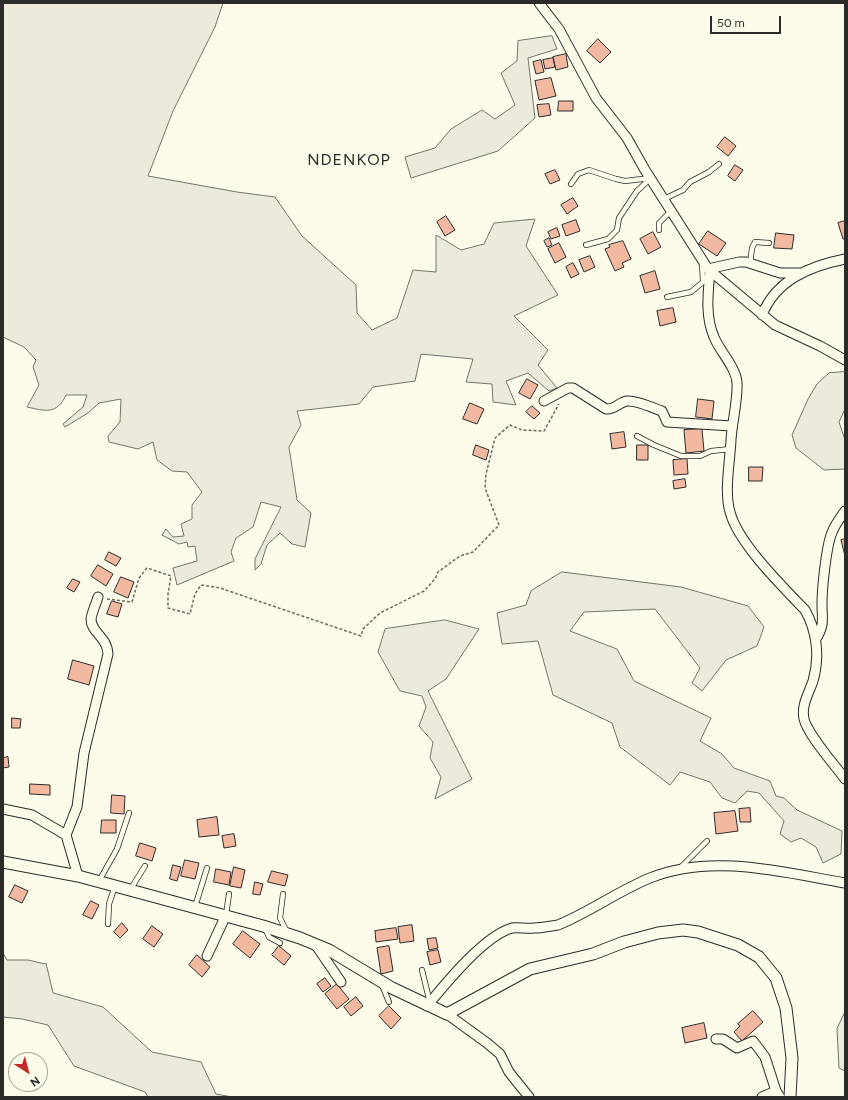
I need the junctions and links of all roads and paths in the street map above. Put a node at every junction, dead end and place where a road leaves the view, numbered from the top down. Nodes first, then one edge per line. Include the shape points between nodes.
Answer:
1 (539, 3) edge
2 (719, 164) dead end
3 (651, 178) junction
4 (570, 184) dead end
5 (664, 199) junction
6 (671, 211) junction
7 (659, 230) dead end
8 (768, 243) dead end
9 (586, 245) dead end
10 (845, 259) edge
11 (750, 264) junction
12 (707, 267) junction
13 (799, 274) junction
14 (667, 297) dead end
15 (762, 315) junction
16 (845, 360) edge
17 (568, 388) junction
18 (544, 401) dead end
19 (732, 426) junction
20 (637, 436) dead end
21 (731, 449) junction
22 (845, 511) edge
23 (98, 597) joint
24 (816, 639) junction
25 (845, 779) edge
26 (3, 809) edge
27 (129, 813) dead end
28 (66, 835) junction
29 (707, 841) dead end
30 (3, 862) edge
31 (145, 866) dead end
32 (207, 868) dead end
33 (680, 869) junction
34 (78, 876) junction
35 (98, 881) junction
36 (845, 883) edge
37 (115, 886) junction
38 (130, 890) junction
39 (229, 894) dead end
40 (284, 894) dead end
41 (195, 907) junction
42 (226, 915) junction
43 (108, 924) dead end
44 (263, 926) junction
45 (288, 934) junction
46 (280, 943) dead end
47 (315, 944) junction
48 (207, 956) dead end
49 (422, 970) dead end
50 (381, 981) junction
51 (341, 982) dead end
52 (389, 1002) dead end
53 (428, 1004) junction
54 (447, 1014) junction
55 (716, 1039) dead end
56 (778, 1094) edge
57 (529, 1097) edge
58 (762, 1097) edge
59 (790, 1097) edge

1 - 3 street via 559,29 596,98 627,138
2 - 5 lane via 690,182 683,190
3 - 4 lane via 616,180 590,170 578,174
3 - 5 street
3 - 9 lane via 634,196 619,218 617,230 608,239
5 - 6 street
6 - 7 lane via 659,223
6 - 12 street
8 - 11 lane via 755,242
10 - 13 street
11 - 12 street via 739,262
11 - 13 street via 772,272
12 - 14 lane via 703,282 691,292
12 - 15 street
12 - 19 street via 710,325 737,383
13 - 15 street via 774,294
15 - 16 street via 782,329 809,340
17 - 18 street
17 - 19 street via 580,392 606,410 626,401 634,402 662,411 667,422
17 - 23 path via 544,431 522,430 510,425 495,438 485,488 499,524 472,552 460,556 438,572 424,591 380,613 363,629 361,636 220,588 201,585 195,594 190,614 168,608 171,576 147,568 139,578 132,602
19 - 21 street
20 - 21 lane via 682,456 700,456 710,451
21 - 24 street via 728,500 730,513 752,550 805,610
22 - 24 street via 830,537 822,598 824,618
23 - 28 street via 91,618 93,626 106,641 108,654 84,753 77,807
24 - 25 street via 816,666 803,711 804,720 809,731
26 - 28 street via 32,815
27 - 35 lane via 117,849
28 - 34 street
29 - 33 lane
30 - 34 street
31 - 38 lane
32 - 41 lane
33 - 36 street via 741,867
33 - 53 street via 649,879 558,925 514,928 502,933 489,941 456,972
34 - 35 street
35 - 37 street
37 - 38 street
37 - 43 lane via 109,904
38 - 41 street
39 - 42 lane
40 - 45 lane via 280,918
41 - 42 street
42 - 44 street
42 - 48 street
44 - 45 street
44 - 46 lane via 269,937
45 - 47 street
47 - 50 street
47 - 51 street
49 - 53 lane
50 - 52 lane
50 - 53 street
53 - 54 street
54 - 57 street via 500,1054 509,1072
54 - 59 street via 530,968 593,954 658,933 683,930 698,932 738,945 759,957 776,978 786,1008 792,1058
55 - 56 street via 723,1039 737,1048 753,1041 765,1057
56 - 58 street

